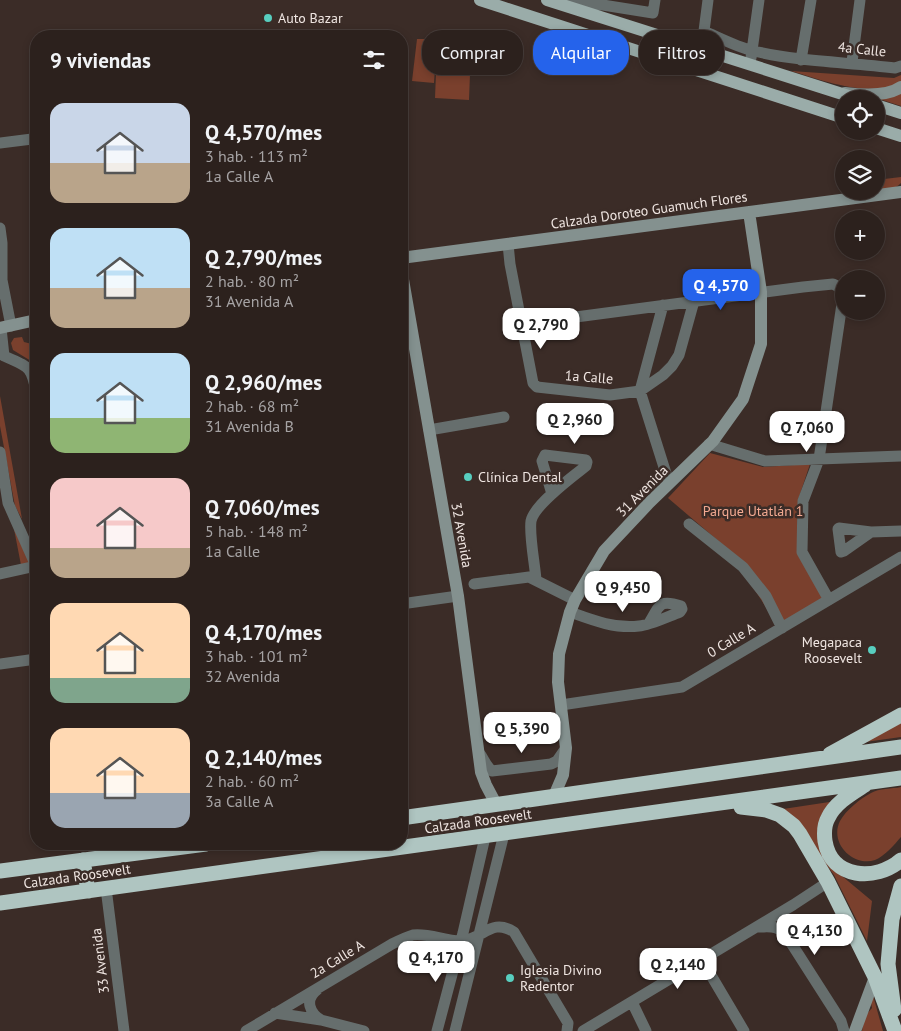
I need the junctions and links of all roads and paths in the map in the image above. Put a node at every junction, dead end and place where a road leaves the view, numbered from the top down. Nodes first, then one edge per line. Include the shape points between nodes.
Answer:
1 (480, 0) edge
2 (655, 0) edge
3 (708, 0) edge
4 (758, 0) edge
5 (810, 0) edge
6 (860, 0) edge
7 (551, 1) edge
8 (752, 51) junction
9 (801, 60) junction
10 (852, 62) junction
11 (750, 64) junction
12 (901, 66) edge
13 (901, 87) edge
14 (835, 91) edge
15 (885, 92) edge
16 (885, 108) edge
17 (901, 113) edge
18 (835, 115) edge
19 (885, 131) edge
20 (901, 136) edge
21 (30, 140) edge
22 (0, 143) edge
23 (901, 192) edge
24 (749, 212) junction
25 (0, 228) edge
26 (508, 244) junction
27 (408, 257) edge
28 (761, 292) junction
29 (694, 301) junction
30 (663, 305) junction
31 (408, 308) edge
32 (30, 321) edge
33 (523, 324) junction
34 (4, 327) edge
35 (2, 358) edge
36 (30, 370) edge
37 (640, 391) junction
38 (504, 417) dead end
39 (429, 430) junction
40 (709, 444) junction
41 (0, 452) edge
42 (901, 456) edge
43 (820, 459) junction
44 (670, 483) junction
45 (552, 494) dead end
46 (689, 524) dead end
47 (901, 531) edge
48 (871, 532) dead end
49 (30, 552) edge
50 (901, 557) edge
51 (30, 567) edge
52 (0, 574) edge
53 (536, 580) junction
54 (474, 584) dead end
55 (458, 596) junction
56 (828, 600) junction
57 (408, 603) edge
58 (572, 606) junction
59 (682, 609) dead end
60 (782, 628) junction
61 (30, 660) edge
62 (0, 664) edge
63 (561, 705) junction
64 (901, 715) edge
65 (901, 747) edge
66 (566, 748) junction
67 (480, 754) junction
68 (823, 758) junction
69 (901, 778) edge
70 (868, 783) junction
71 (554, 796) junction
72 (496, 804) junction
73 (710, 805) junction
74 (408, 817) edge
75 (504, 834) junction
76 (485, 837) junction
77 (408, 847) edge
78 (160, 850) edge
79 (388, 850) edge
80 (83, 860) junction
81 (901, 860) edge
82 (0, 871) edge
83 (828, 882) junction
84 (901, 886) edge
85 (106, 888) junction
86 (88, 891) junction
87 (0, 903) edge
88 (754, 928) junction
89 (479, 935) junction
90 (461, 941) junction
91 (702, 960) junction
92 (875, 977) junction
93 (320, 988) junction
94 (632, 1002) junction
95 (275, 1013) junction
96 (321, 1020) junction
97 (567, 1027) edge
98 (585, 1030) edge
99 (124, 1031) edge
100 (246, 1031) edge
101 (364, 1031) edge
102 (437, 1031) edge
103 (454, 1031) edge
104 (646, 1031) edge
105 (744, 1031) edge
106 (844, 1031) edge
107 (855, 1031) edge
108 (896, 1031) edge

1 - 18 main road
2 - 7 street via 653,13
3 - 8 street, 4a Calle via 704,31
4 - 8 street
5 - 9 street
6 - 10 street
7 - 11 main road
8 - 9 street, 4a Calle
8 - 11 street
9 - 10 street, 4a Calle
10 - 12 street, 4a Calle
11 - 14 main road
13 - 15 street
16 - 17 main road
19 - 20 main road
21 - 22 street
23 - 24 street, Calzada Doroteo Guamuch Flores
24 - 26 street, Calzada Doroteo Guamuch Flores
24 - 28 street, 31 Avenida
25 - 34 street
26 - 27 street, Calzada Doroteo Guamuch Flores
26 - 33 street
28 - 29 street
28 - 40 street, 31 Avenida via 761,344 746,390
28 - 43 street via 833,284 841,288 843,296
29 - 30 street
29 - 37 street via 679,355 663,375
30 - 33 street
30 - 37 street
31 - 39 street, 32 Avenida
32 - 34 street
33 - 37 street, 1a Calle via 533,383 537,387 610,395
34 - 35 street
35 - 36 street
37 - 44 street
38 - 39 street
39 - 55 street, 32 Avenida
40 - 43 street via 765,461
40 - 44 street, 31 Avenida
41 - 49 street via 8,503
42 - 43 street
43 - 56 street via 803,501 802,552
44 - 58 street, 31 Avenida via 604,551
45 - 53 street via 531,521
46 - 60 street via 743,568 766,596
47 - 48 street
50 - 56 street, 0 Calle A
51 - 52 street
53 - 54 street via 529,577
53 - 58 street
55 - 57 street
55 - 67 street, 32 Avenida
56 - 60 street, 0 Calle A
58 - 59 street via 601,623 623,626 642,626 649,622 664,602
58 - 63 street, 31 Avenida via 559,654
60 - 63 street, 0 Calle A via 682,687
61 - 62 street
63 - 66 street, 31 Avenida
64 - 68 highway
65 - 68 highway, Calzada Roosevelt
66 - 67 street via 551,764 492,771
66 - 71 street, 31 Avenida via 562,775
67 - 72 street, 32 Avenida via 481,772
68 - 71 highway, Calzada Roosevelt
69 - 70 highway, Calzada Roosevelt
70 - 73 highway, Calzada Roosevelt
70 - 81 highway via 831,813 825,825 826,847 836,864 860,874 878,873
71 - 72 highway, Calzada Roosevelt
72 - 74 highway, Calzada Roosevelt
73 - 75 highway, Calzada Roosevelt
73 - 83 highway via 759,808 786,819 800,834
75 - 76 highway, Calzada Roosevelt
75 - 89 street
76 - 77 highway, Calzada Roosevelt
76 - 90 street
78 - 80 highway, Calzada Roosevelt
79 - 85 highway, Calzada Roosevelt
80 - 82 highway, Calzada Roosevelt
80 - 86 highway
83 - 88 street
83 - 92 highway
84 - 108 highway via 892,919 888,964
85 - 86 highway, Calzada Roosevelt
85 - 99 street, 33 Avenida
86 - 87 highway, Calzada Roosevelt
88 - 91 street
88 - 106 street via 773,926 786,935
89 - 90 street, 2a Calle A
89 - 97 street, 2a Calle A via 498,926 514,932
89 - 103 street
90 - 93 street, 2a Calle A via 414,935 392,944
90 - 102 street
91 - 94 street
91 - 105 street
92 - 107 street
92 - 108 highway
93 - 95 street, 2a Calle A
93 - 96 street via 312,994 309,1004 312,1014
94 - 98 street
94 - 104 street
95 - 96 street
95 - 100 street, 2a Calle A
96 - 101 street
97 - 98 street

